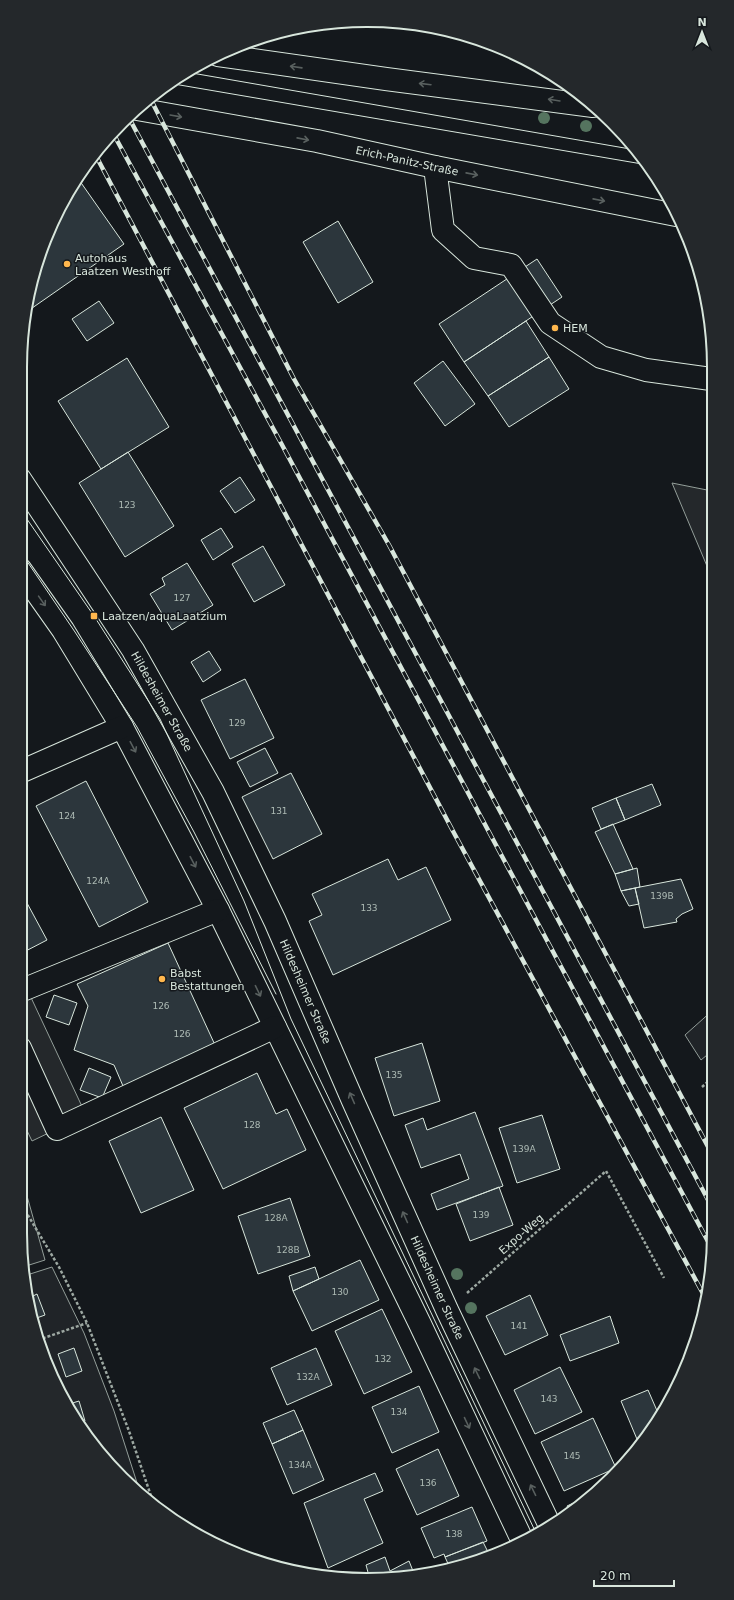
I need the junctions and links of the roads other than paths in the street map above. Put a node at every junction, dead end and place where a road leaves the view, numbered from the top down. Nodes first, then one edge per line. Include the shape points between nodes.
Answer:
1 (229, 57) edge
2 (583, 105) edge
3 (144, 110) edge
4 (435, 167) junction
5 (670, 214) edge
6 (707, 378) edge
7 (27, 490) edge
8 (27, 579) edge
9 (122, 727) junction
10 (27, 769) edge
11 (218, 910) junction
12 (27, 988) edge
13 (275, 1027) junction
14 (27, 1063) edge
15 (548, 1521) edge
16 (520, 1536) edge

2 -> 1 street
3 -> 4 street, Erich-Panitz-Straße via 309,140
4 -> 5 street, Erich-Panitz-Straße
4 - 6 street via 443,230 474,258 511,265 550,323 601,357 646,370
15 -> 7 street, Hildesheimer Straße via 447,1310 275,922 213,792 132,650
8 -> 9 street via 63,630
9 - 10 street
9 -> 11 street
11 - 12 street
11 -> 13 street
13 - 14 street via 57,1129
13 -> 16 street

